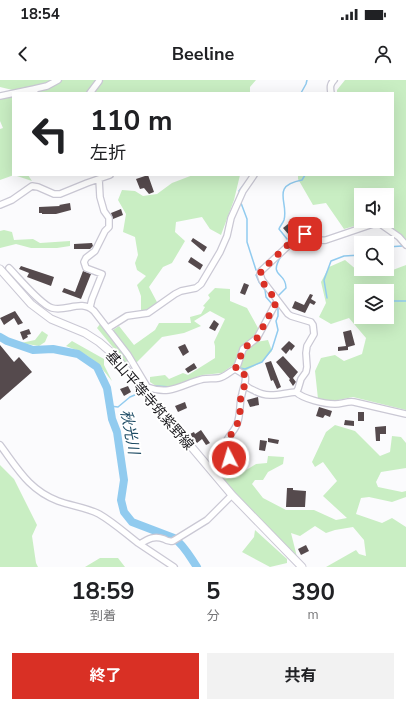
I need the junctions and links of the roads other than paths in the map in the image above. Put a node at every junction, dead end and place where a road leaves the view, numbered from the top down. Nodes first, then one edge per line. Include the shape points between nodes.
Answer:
1 (58, 80) edge
2 (334, 80) edge
3 (99, 81) dead end
4 (34, 91) edge
5 (91, 92) edge
6 (331, 92) edge
7 (12, 94) edge
8 (0, 96) edge
9 (107, 176) edge
10 (253, 176) edge
11 (99, 179) junction
12 (0, 204) edge
13 (406, 245) edge
14 (9, 268) dead end
15 (0, 269) edge
16 (277, 301) junction
17 (90, 307) junction
18 (108, 328) junction
19 (235, 369) junction
20 (245, 384) junction
21 (145, 388) junction
22 (296, 392) junction
23 (406, 414) edge
24 (0, 445) edge
25 (217, 477) junction
26 (232, 495) junction
27 (140, 544) junction
28 (174, 567) edge
29 (302, 567) edge

1 - 4 street
2 - 6 street
3 - 5 street
7 - 8 street
9 - 11 street
10 - 18 street via 243,191 231,218 227,236 201,284 175,294 148,313 127,316
11 - 12 street via 60,194 32,186 12,200
11 - 17 street via 102,205 110,222 99,246 84,262 86,268 102,274
13 - 16 street via 376,222 321,241 301,234 261,271 262,280
14 - 17 street via 43,303 52,308 82,305
15 - 21 main road, 基山平等寺筑紫野線 via 31,304 51,319 99,342
16 - 19 street via 257,338 243,349
16 - 22 street via 291,316 311,322 313,325 314,334 306,353 306,372
17 - 18 street
18 - 21 street via 135,366
19 - 20 street via 244,374
19 - 21 street via 217,379 202,379 175,389
20 - 22 street via 265,395
20 - 25 street via 240,401 240,417 226,445 230,465
21 - 25 main road, 基山平等寺筑紫野線
22 - 23 street via 306,398 334,404 347,401
24 - 27 street via 25,479 35,488 56,500 97,513
25 - 26 main road, 基山平等寺筑紫野線
26 - 27 street via 207,520 173,542 154,537
26 - 29 main road, 基山平等寺筑紫野線
27 - 28 street

